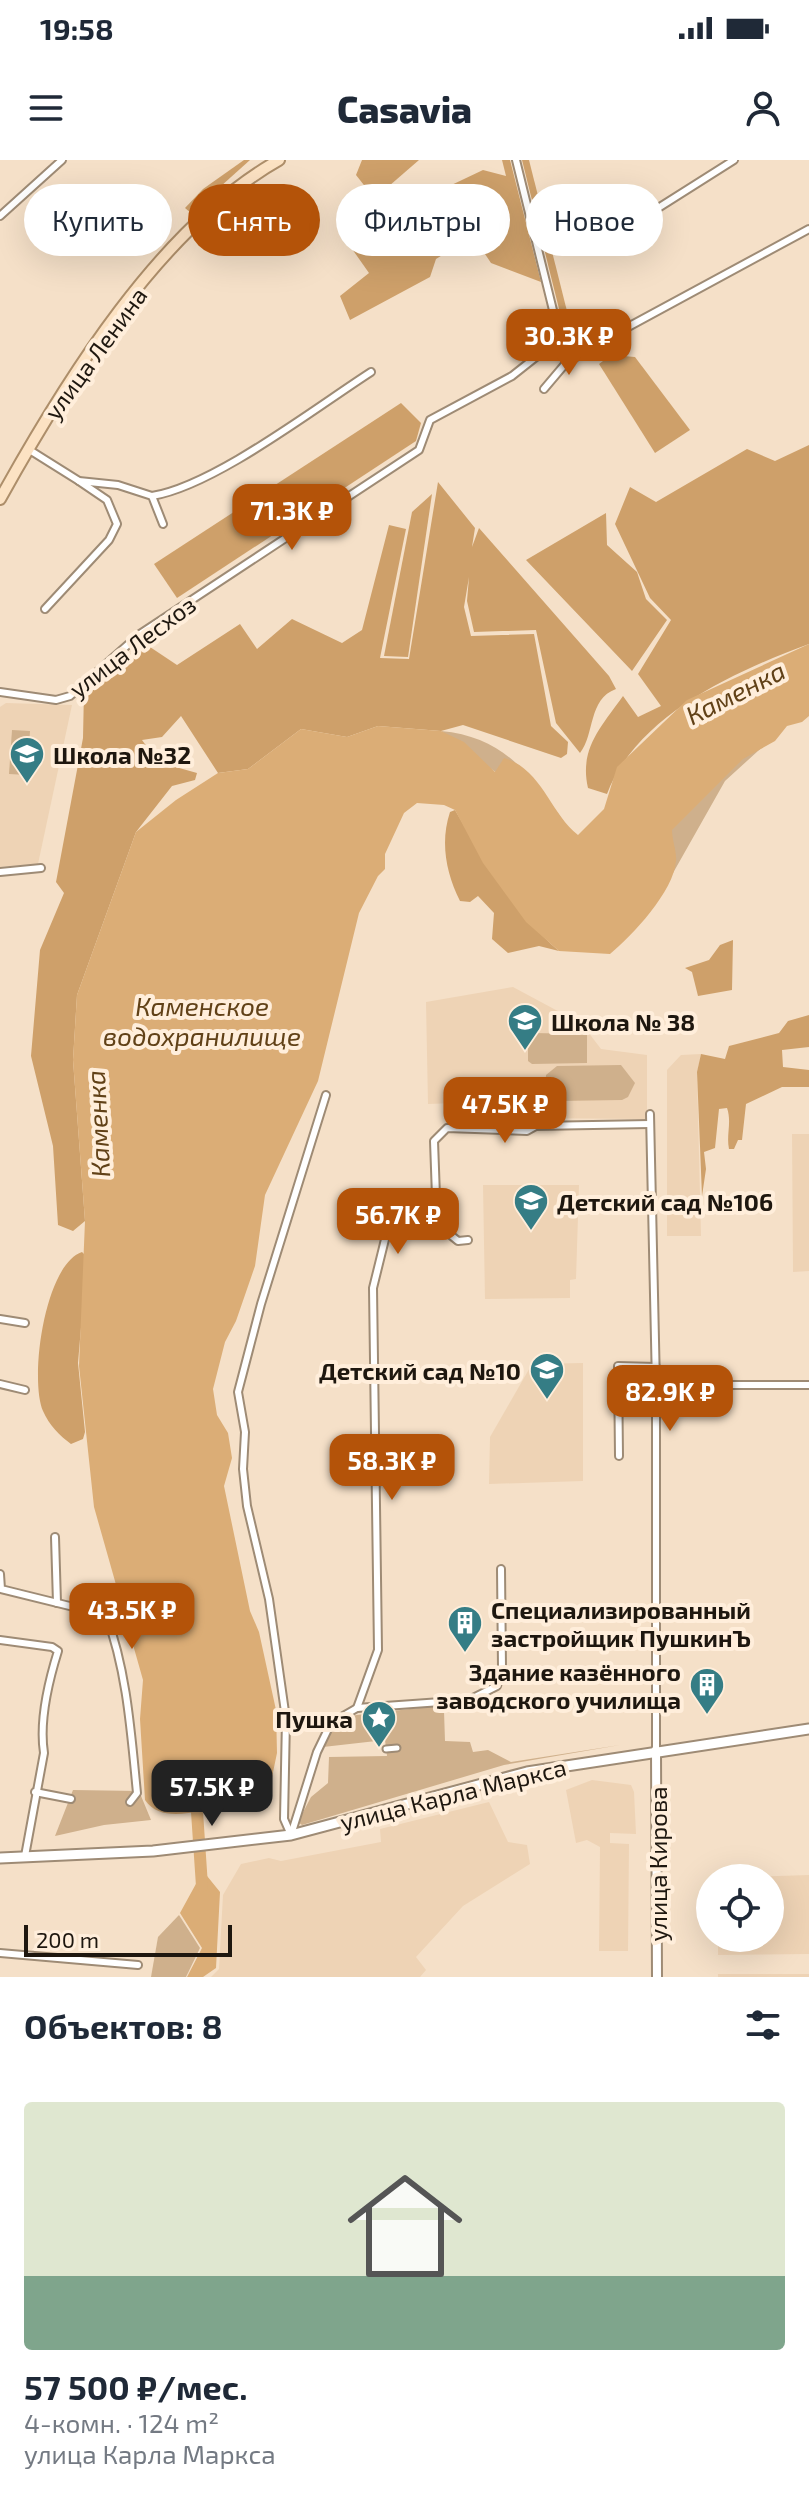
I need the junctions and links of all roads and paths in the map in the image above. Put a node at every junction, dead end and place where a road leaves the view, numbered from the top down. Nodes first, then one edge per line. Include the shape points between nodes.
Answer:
1 (62, 160) edge
2 (516, 160) edge
3 (734, 160) edge
4 (276, 161) edge
5 (663, 205) edge
6 (0, 216) edge
7 (809, 229) edge
8 (560, 338) junction
9 (604, 340) junction
10 (566, 363) junction
11 (371, 372) dead end
12 (544, 389) dead end
13 (28, 449) junction
14 (79, 481) junction
15 (152, 496) junction
16 (0, 499) edge
17 (163, 524) dead end
18 (45, 609) dead end
19 (0, 692) edge
20 (41, 868) dead end
21 (0, 872) edge
22 (326, 1095) dead end
23 (650, 1114) dead end
24 (650, 1124) junction
25 (391, 1215) dead end
26 (468, 1240) dead end
27 (0, 1319) edge
28 (25, 1323) dead end
29 (656, 1367) junction
30 (0, 1384) edge
31 (656, 1385) junction
32 (809, 1385) edge
33 (25, 1390) dead end
34 (619, 1456) dead end
35 (55, 1537) dead end
36 (501, 1569) dead end
37 (0, 1574) edge
38 (57, 1603) junction
39 (0, 1640) edge
40 (357, 1708) junction
41 (809, 1729) edge
42 (397, 1748) dead end
43 (386, 1749) dead end
44 (656, 1750) junction
45 (35, 1792) junction
46 (71, 1799) dead end
47 (130, 1802) dead end
48 (291, 1835) junction
49 (25, 1856) junction
50 (0, 1858) edge
51 (0, 1953) edge
52 (138, 1965) dead end
53 (657, 1977) edge

1 - 6 street
2 - 8 street
3 - 5 street
4 - 13 main road, улица Ленина via 217,201 179,240 120,314
7 - 9 street
8 - 9 street
8 - 10 street
8 - 19 street, улица Лесхоз via 512,376 430,420 419,450 140,634 70,696 56,700
9 - 10 street
10 - 12 street
11 - 15 street via 209,475 174,493
13 - 14 street
13 - 16 main road, улица Ленина
14 - 15 street
14 - 18 street via 107,500 117,524 109,540
15 - 17 street
20 - 21 street
22 - 48 street via 238,1392 247,1506 269,1599 286,1719 284,1819
23 - 24 street
24 - 26 street via 536,1126 527,1131 447,1128 434,1141 437,1224 458,1241
24 - 29 street
25 - 40 street via 373,1288 378,1650
27 - 28 street
29 - 31 street
29 - 34 street via 618,1366
30 - 33 street
31 - 32 street
31 - 44 street
35 - 38 street
36 - 40 street via 502,1668 497,1686 469,1700
37 - 38 street via 1,1589
38 - 47 street via 106,1615 114,1636 130,1718 137,1793
39 - 45 street via 58,1651
40 - 48 street via 331,1723
41 - 44 main road, улица Карла Маркса
42 - 43 street
44 - 48 main road, улица Карла Маркса via 527,1772
44 - 53 street, улица Кирова
45 - 46 street
45 - 49 street
48 - 49 main road, улица Карла Маркса via 153,1851
49 - 50 main road, улица Карла Маркса
51 - 52 street

